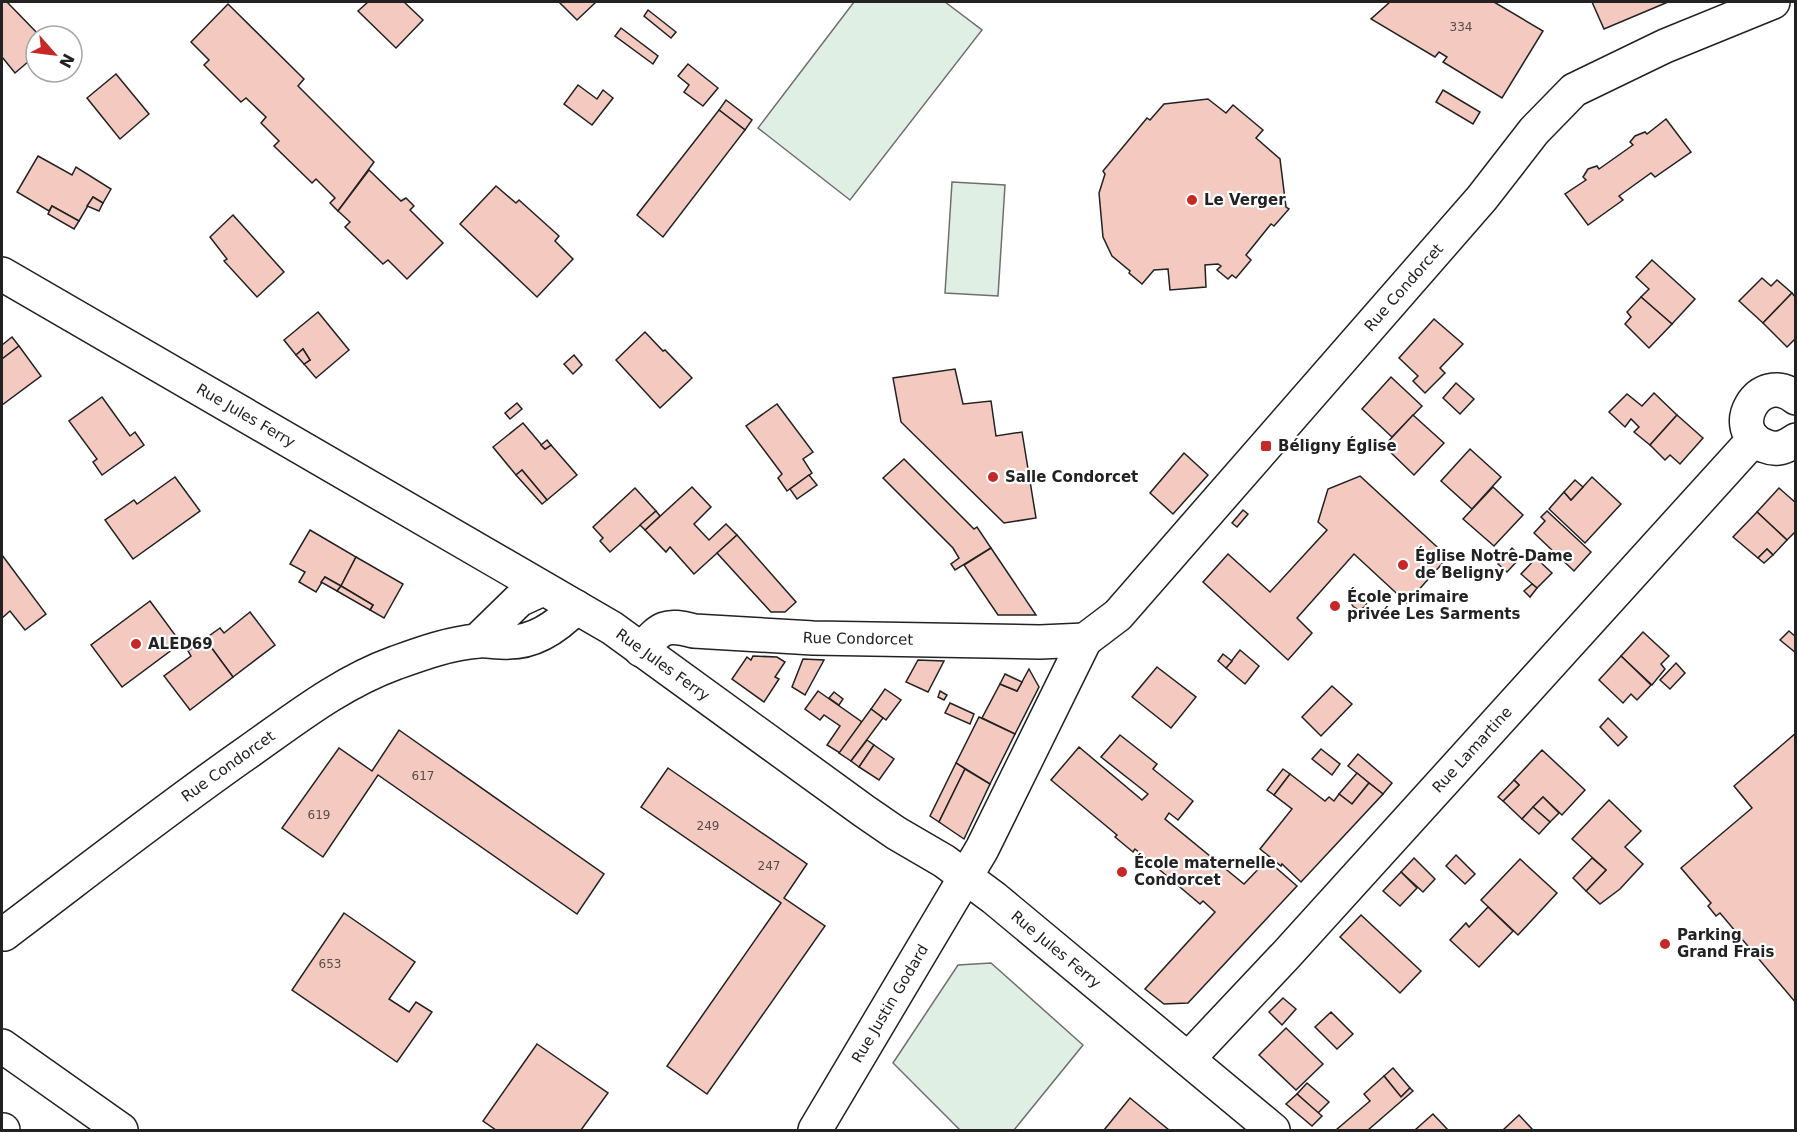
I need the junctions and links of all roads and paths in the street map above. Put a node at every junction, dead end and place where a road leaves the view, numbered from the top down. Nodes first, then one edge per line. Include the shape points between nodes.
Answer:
1 (1773, 2) edge
2 (2, 274) edge
3 (1796, 398) edge
4 (1754, 439) junction
5 (1795, 441) edge
6 (543, 589) junction
7 (576, 608) junction
8 (1085, 640) junction
9 (477, 641) junction
10 (641, 650) junction
11 (965, 877) junction
12 (4, 934) dead end
13 (2, 1046) edge
14 (1188, 1059) junction
15 (121, 1131) edge
16 (815, 1131) edge
17 (1273, 1131) edge

1 - 8 main road, Rue Condorcet via 1665,45 1574,90 1534,131 1482,198 1118,615
2 - 6 main road, Rue Jules Ferry
3 - 4 main road via 1773,390 1756,398 1746,423
4 - 5 main road via 1769,448
4 - 14 main road, Rue Lamartine
6 - 7 main road, Rue Jules Ferry
6 - 9 main road via 519,600
7 - 9 main road, Rue Condorcet via 549,630 526,640
7 - 10 main road, Rue Jules Ferry
8 - 10 main road, Rue Condorcet via 813,638 694,631 676,626 654,635
8 - 11 main road, Rue Condorcet
9 - 12 main road, Rue Condorcet via 392,664 316,703 193,790
10 - 11 main road, Rue Jules Ferry via 864,811
11 - 14 main road, Rue Jules Ferry
11 - 16 main road, Rue Justin Godard
13 - 15 main road
14 - 17 main road, Rue Jules Ferry

